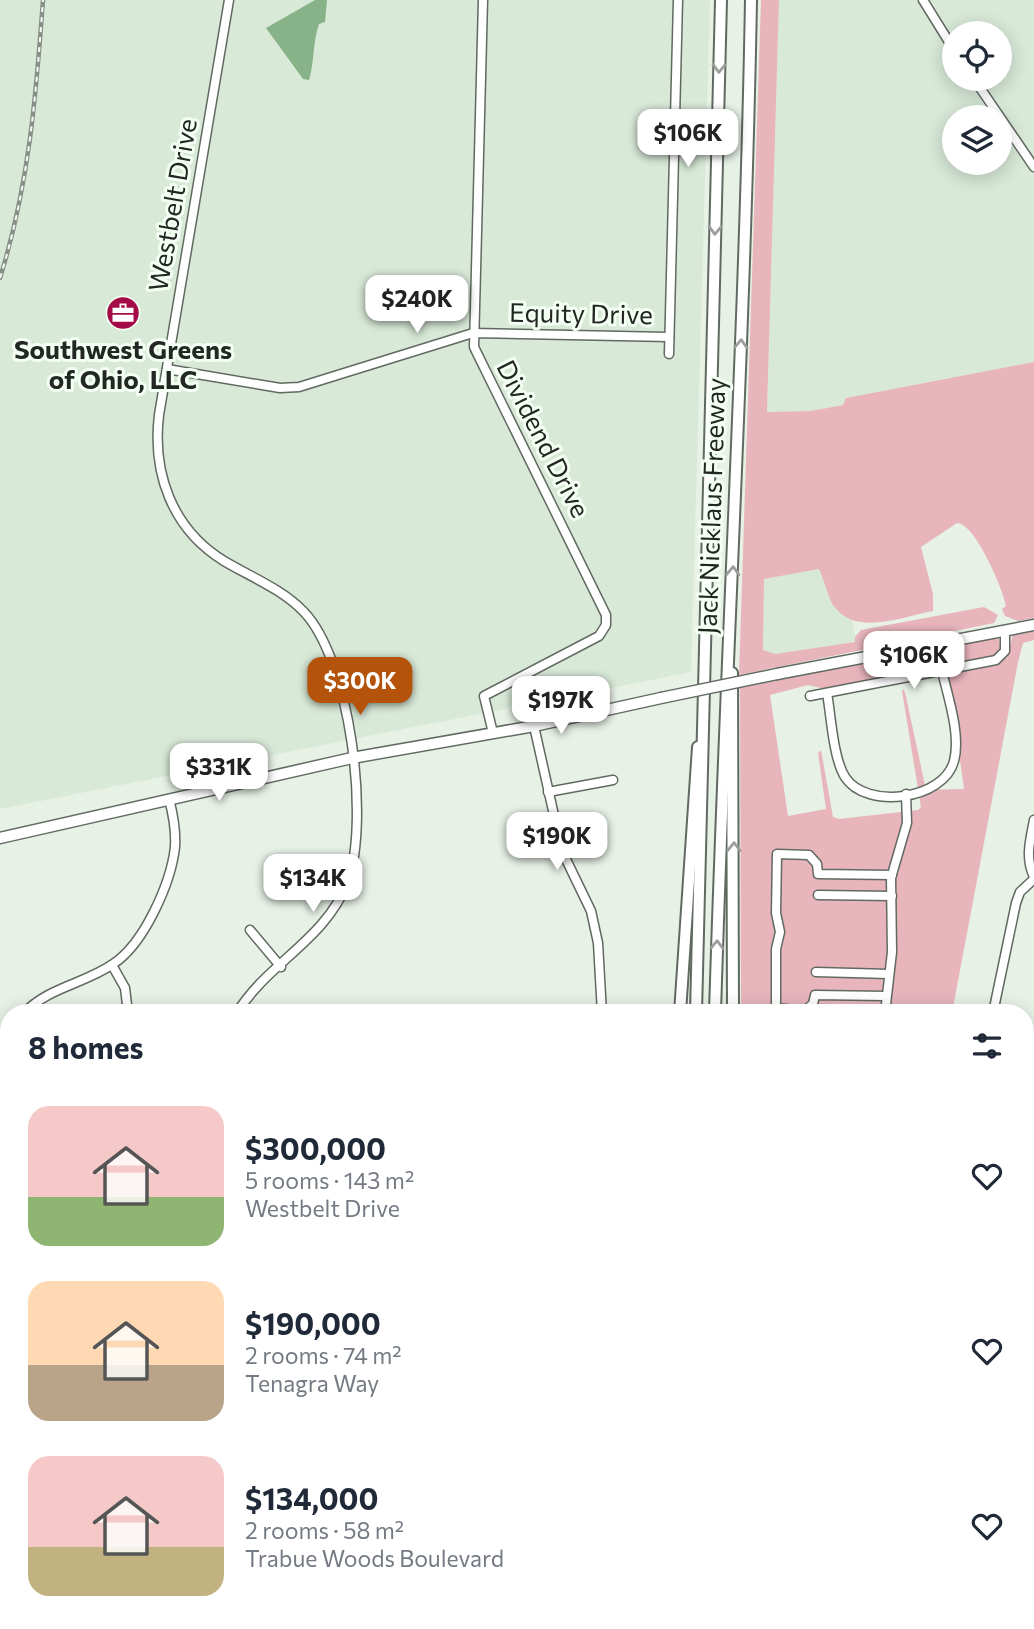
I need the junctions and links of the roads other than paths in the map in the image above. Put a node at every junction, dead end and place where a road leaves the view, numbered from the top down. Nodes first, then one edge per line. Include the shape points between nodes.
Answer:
1 (229, 0) edge
2 (483, 0) edge
3 (678, 0) edge
4 (721, 0) edge
5 (751, 0) edge
6 (923, 0) edge
7 (942, 31) edge
8 (982, 91) edge
9 (1034, 167) edge
10 (473, 332) junction
11 (669, 337) junction
12 (669, 354) dead end
13 (167, 369) junction
14 (1034, 625) edge
15 (1005, 630) junction
16 (730, 639) junction
17 (942, 671) junction
18 (827, 693) junction
19 (810, 696) dead end
20 (703, 702) junction
21 (534, 726) junction
22 (493, 733) junction
23 (352, 758) junction
24 (613, 780) dead end
25 (548, 792) junction
26 (906, 794) junction
27 (169, 799) junction
28 (1034, 820) edge
29 (0, 838) edge
30 (892, 875) junction
31 (1034, 878) edge
32 (818, 895) dead end
33 (892, 896) junction
34 (250, 930) dead end
35 (112, 965) junction
36 (281, 967) junction
37 (816, 972) dead end
38 (889, 974) junction
39 (886, 996) junction
40 (34, 1004) edge
41 (127, 1004) edge
42 (243, 1004) edge
43 (601, 1004) edge
44 (681, 1004) edge
45 (696, 1004) edge
46 (715, 1004) edge
47 (733, 1004) edge
48 (776, 1004) edge
49 (813, 1004) edge
50 (886, 1004) edge
51 (995, 1004) edge

1 - 13 street, Westbelt Drive
2 - 10 street, Dividend Drive
3 - 11 street
4 -> 20 highway, Jack Nicklaus Freeway
16 -> 5 highway, Jack Nicklaus Freeway
6 - 7 street
8 - 9 street
10 - 11 street, Equity Drive
10 - 13 street, Equity Drive via 299,387 272,387
10 - 22 street, Dividend Drive via 474,347 487,376 606,615 599,636 484,696
11 - 12 street
13 - 23 street, Westbelt Drive via 157,453 169,499 204,545 291,601 321,634 336,670
14 - 15 main road
15 - 17 street via 1007,645 1000,658
15 - 21 main road, bridge
46 -> 16 highway, Jack Nicklaus Freeway via 724,693
47 -> 16 highway via 734,694
17 - 18 street
17 - 26 street via 955,759 938,783
18 - 19 street
18 - 26 street via 846,778 871,794
20 - 44 highway
20 - 45 highway, Jack Nicklaus Freeway
21 - 22 main road
21 - 25 street
22 - 23 main road
23 - 27 main road
23 - 36 street, Westbelt Drive via 359,831 348,881 319,930
24 - 25 street
25 - 43 street via 562,851 593,922
26 - 30 street via 907,823
27 - 29 main road
27 - 35 street via 175,847 167,874 139,939
28 - 31 street via 1028,864
30 - 33 street
30 - 48 street via 818,874 815,860 808,855 777,854 780,932
31 - 51 street via 1016,903
32 - 33 street
33 - 38 street
34 - 36 street
35 - 40 street
35 - 41 street via 125,988
36 - 42 street, Westbelt Drive
37 - 38 street
38 - 39 street
39 - 49 street via 815,995
39 - 50 street

